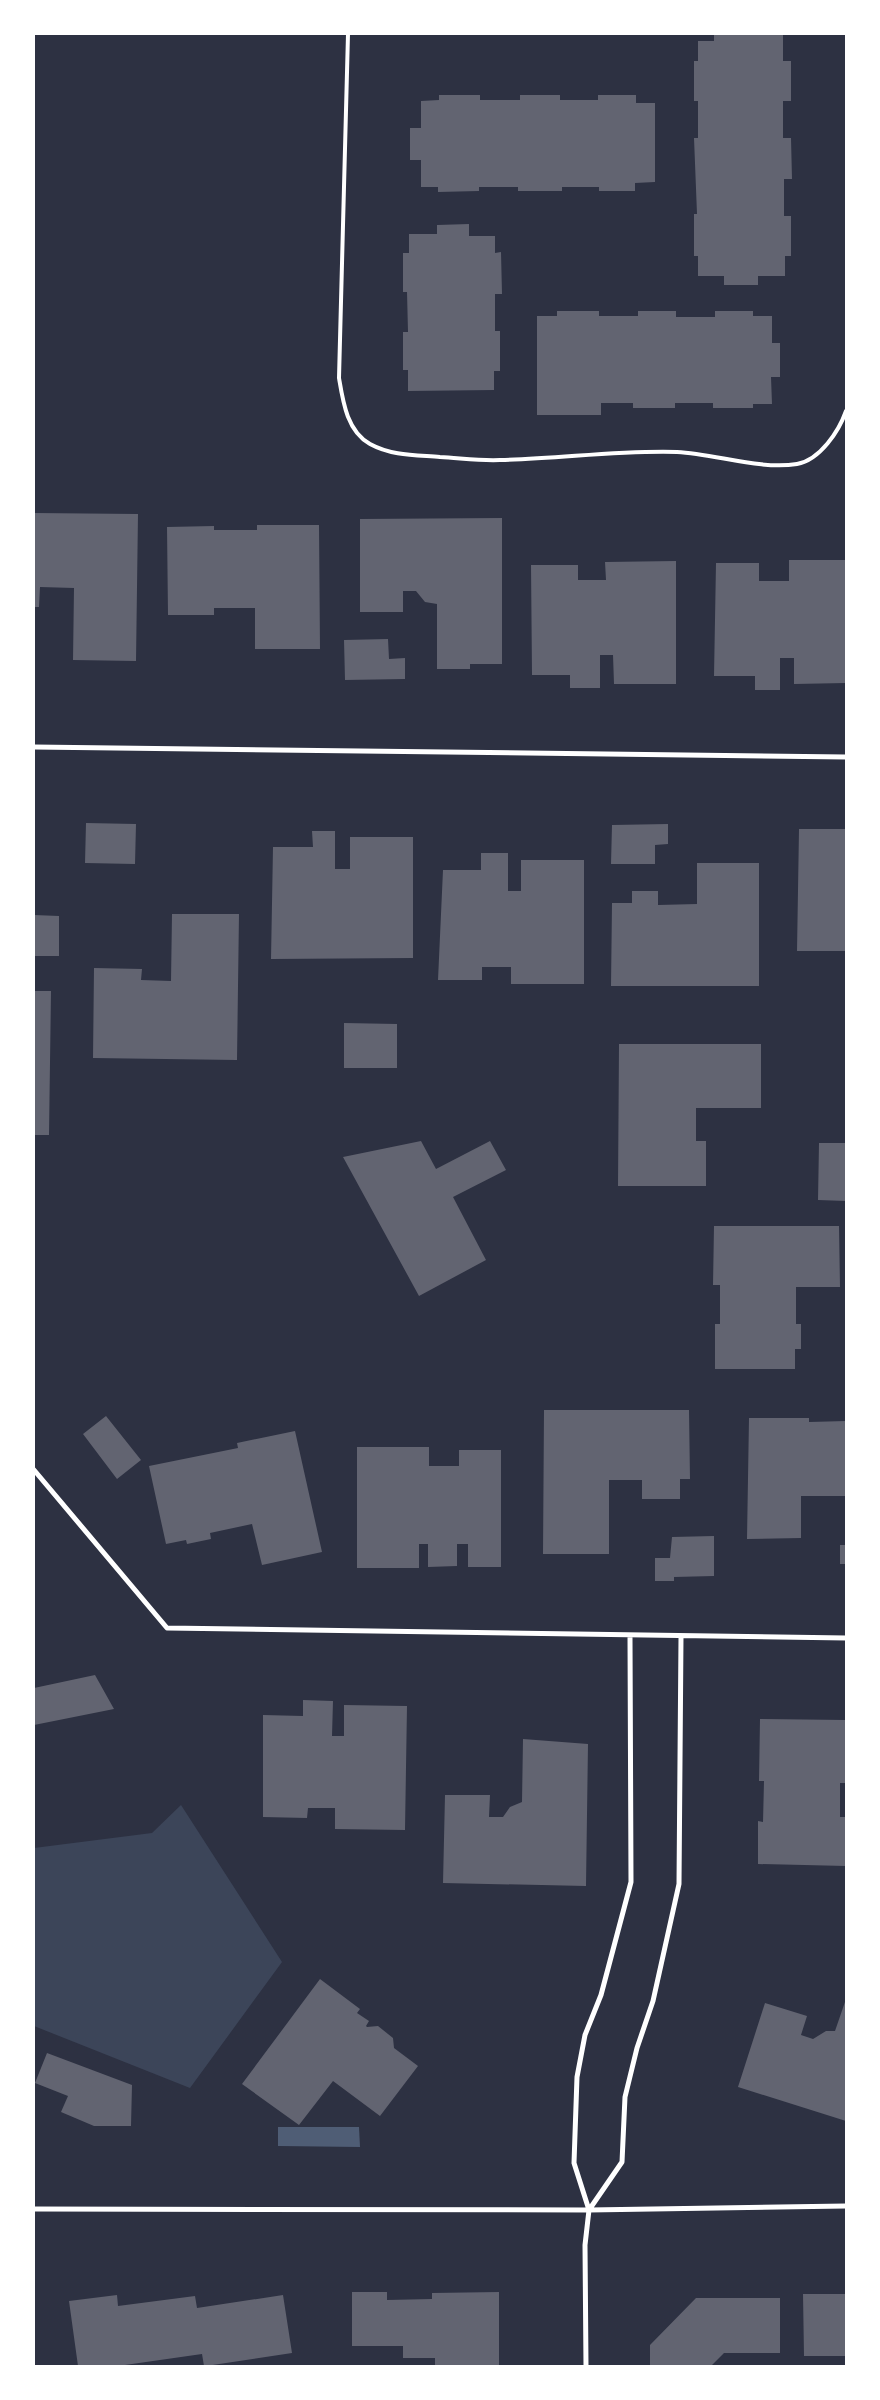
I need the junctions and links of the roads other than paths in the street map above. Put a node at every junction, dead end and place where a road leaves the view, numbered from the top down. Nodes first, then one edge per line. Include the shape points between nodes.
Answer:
1 (348, 34) edge
2 (846, 411) edge
3 (34, 747) edge
4 (846, 757) edge
5 (34, 1470) edge
6 (630, 1637) junction
7 (681, 1637) junction
8 (846, 1638) edge
9 (846, 2206) edge
10 (34, 2209) edge
11 (589, 2210) junction
12 (586, 2366) edge

1 - 2 lane via 339,378 344,406 354,429 369,444 396,454 498,460 679,452 799,464 824,448 841,426
3 - 4 street
5 - 6 street via 167,1628
6 - 7 street
6 - 11 street via 631,1882 601,1995 585,2036 577,2077 574,2163
7 - 8 street
7 - 11 street via 679,1884 653,2001 625,2097 622,2162
9 - 11 street
10 - 11 street
11 - 12 street via 585,2245

